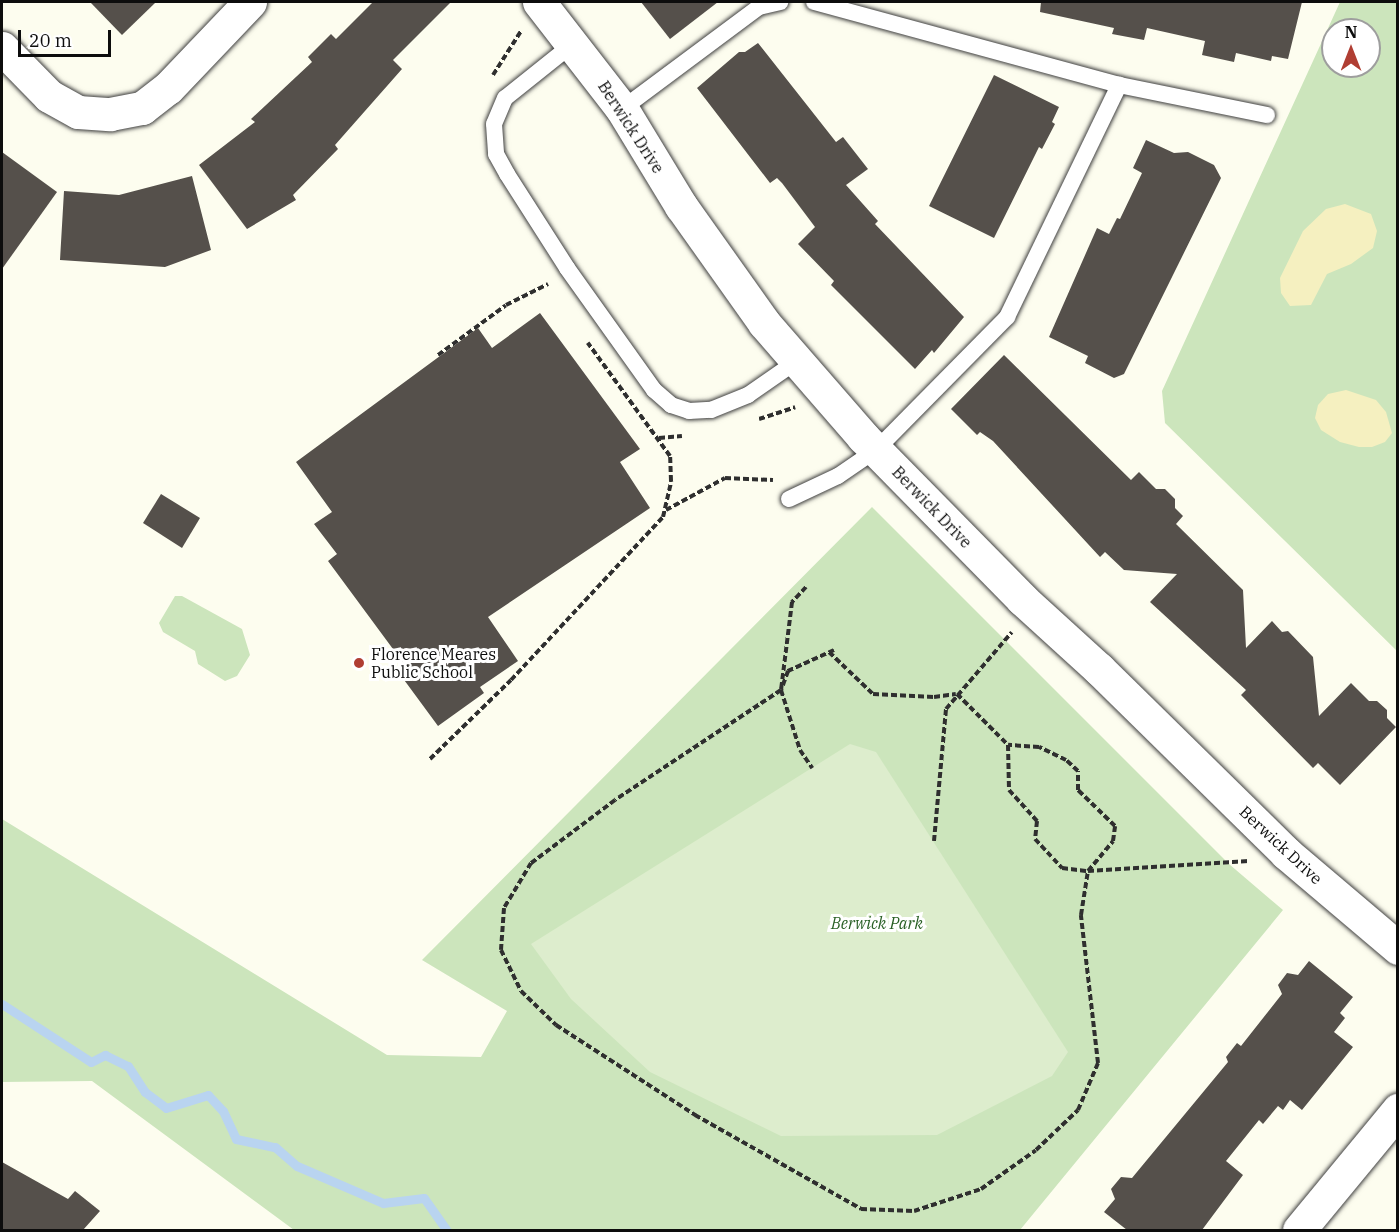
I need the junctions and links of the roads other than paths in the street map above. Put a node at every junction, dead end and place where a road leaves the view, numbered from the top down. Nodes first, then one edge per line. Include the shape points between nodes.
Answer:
1 (250, 2) edge
2 (780, 2) edge
3 (814, 2) edge
4 (533, 11) edge
5 (574, 43) junction
6 (2, 48) edge
7 (1119, 85) junction
8 (622, 108) junction
9 (1267, 115) dead end
10 (796, 360) junction
11 (876, 450) junction
12 (789, 499) dead end
13 (1398, 948) edge
14 (1398, 1110) edge
15 (1299, 1230) edge

1 - 6 street via 168,88 142,108 110,114 78,112 49,96
2 - 8 lane via 759,7
3 - 7 lane
4 - 5 street, Berwick Drive
5 - 8 street, Berwick Drive
5 - 10 lane via 505,98 494,124 496,154 567,267 654,390 671,405 689,411 711,410 748,395
7 - 9 lane
7 - 11 lane via 1007,317
8 - 10 street, Berwick Drive via 681,206 764,323
10 - 11 street, Berwick Drive
11 - 12 lane via 838,476
11 - 13 street, Berwick Drive via 1286,853
14 - 15 street

